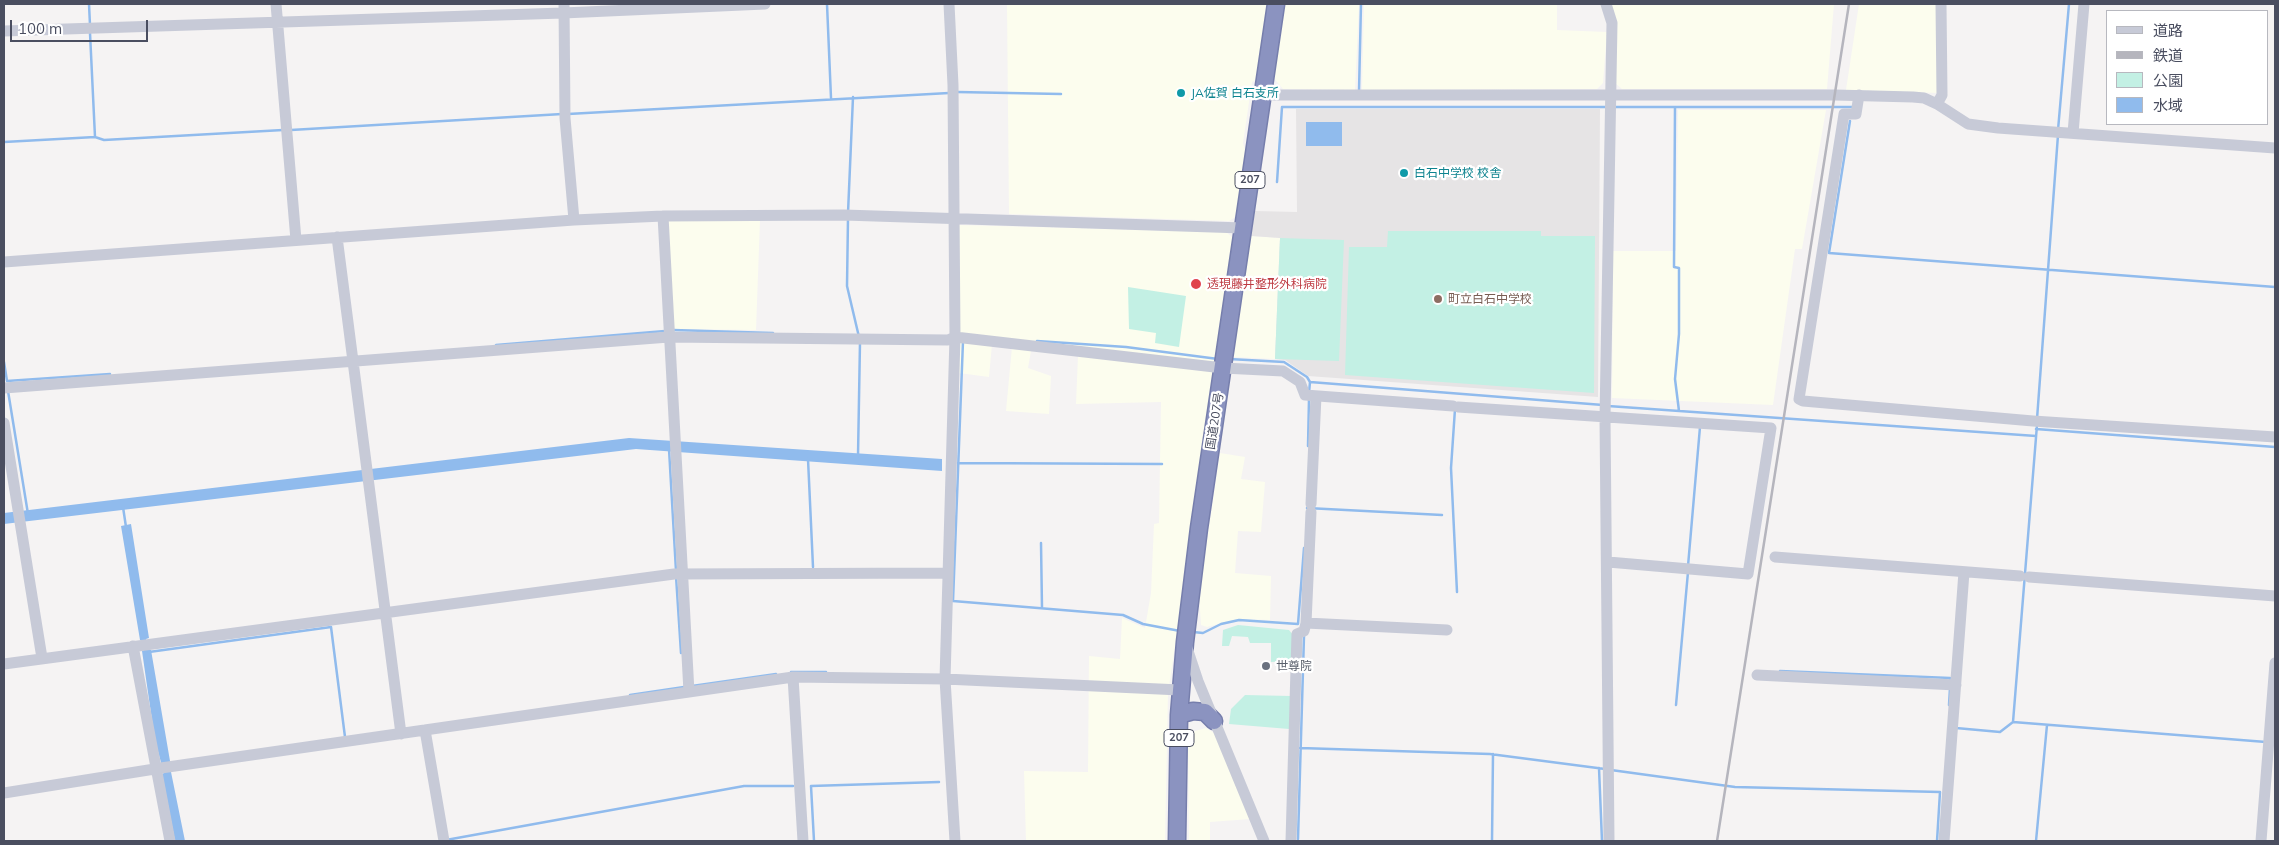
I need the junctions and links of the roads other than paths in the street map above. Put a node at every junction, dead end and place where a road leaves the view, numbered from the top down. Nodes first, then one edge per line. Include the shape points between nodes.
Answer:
1 (276, 4) edge
2 (765, 4) edge
3 (949, 4) edge
4 (1276, 4) edge
5 (1606, 4) edge
6 (1941, 4) edge
7 (2084, 4) edge
8 (564, 9) edge
9 (277, 22) junction
10 (4, 31) edge
11 (1262, 95) junction
12 (1859, 95) junction
13 (1609, 103) junction
14 (1937, 104) junction
15 (2064, 132) junction
16 (2275, 148) edge
17 (663, 216) junction
18 (954, 219) junction
19 (574, 220) junction
20 (1243, 228) junction
21 (337, 237) junction
22 (296, 240) junction
23 (4, 262) edge
24 (669, 333) junction
25 (961, 338) junction
26 (353, 358) junction
27 (1224, 362) junction
28 (7, 388) edge
29 (1311, 395) junction
30 (1606, 410) junction
31 (4, 423) edge
32 (2275, 437) edge
33 (1775, 557) dead end
34 (1608, 562) junction
35 (1964, 572) junction
36 (947, 573) junction
37 (679, 574) junction
38 (2275, 596) edge
39 (385, 613) junction
40 (1306, 623) junction
41 (1447, 630) dead end
42 (1186, 635) junction
43 (141, 645) junction
44 (42, 658) junction
45 (2275, 663) edge
46 (4, 664) edge
47 (1757, 675) dead end
48 (793, 677) junction
49 (945, 679) junction
50 (1952, 685) junction
51 (689, 688) junction
52 (1180, 690) junction
53 (1179, 715) junction
54 (1214, 721) junction
55 (400, 730) junction
56 (425, 730) junction
57 (162, 768) junction
58 (4, 793) edge
59 (443, 839) edge
60 (170, 841) edge
61 (803, 841) edge
62 (955, 841) edge
63 (1177, 841) edge
64 (1264, 841) edge
65 (1291, 841) edge
66 (1609, 841) edge
67 (1944, 841) edge
68 (2261, 841) edge

1 - 9 street
2 - 8 street
3 - 18 street
4 - 11 highway, 国道207号 / 207
5 - 13 street via 1612,23
6 - 14 street via 1942,95
7 - 15 street
8 - 9 street
8 - 19 street via 565,114
9 - 10 street
9 - 22 street
11 - 13 street
11 - 20 highway, 国道207号 / 207
12 - 13 street
12 - 14 street via 1918,98
12 - 32 street via 1856,114 1844,114 1798,399 1803,402 2037,421
13 - 30 street
14 - 15 street via 1968,124
15 - 16 street
17 - 18 street via 848,215
17 - 19 street
17 - 24 street
18 - 20 street
18 - 25 street
19 - 21 street
20 - 27 highway, 国道207号 / 207
21 - 22 street
21 - 26 street
22 - 23 street
24 - 25 street via 860,340
24 - 26 street
24 - 37 street
25 - 27 street
25 - 36 street via 951,463
26 - 28 street
26 - 39 street
27 - 29 street via 1283,371 1300,382
27 - 42 highway, 国道207号 / 207
29 - 30 street via 1455,406
29 - 40 street
30 - 34 street
30 - 34 street via 1700,424 1771,428 1748,574
31 - 44 street
33 - 35 street
34 - 66 street
35 - 38 street
35 - 50 street
36 - 37 street
36 - 49 street
37 - 39 street
37 - 51 street
39 - 43 street
39 - 55 street
40 - 41 street
40 - 65 street via 1304,631 1297,634
42 - 52 highway, 国道207号 / 207
42 - 54 street
43 - 44 street
43 - 57 street
44 - 46 street
45 - 68 street
47 - 50 street
48 - 49 street
48 - 51 street
48 - 61 street
49 - 52 street
49 - 62 street
50 - 67 street via 1953,728
51 - 56 street
52 - 53 highway, 国道207号 / 207
53 - 54 highway via 1205,712
53 - 63 highway, 国道207号 / 207
54 - 64 street
55 - 56 street
55 - 57 street
56 - 59 street
57 - 58 street
57 - 60 street

